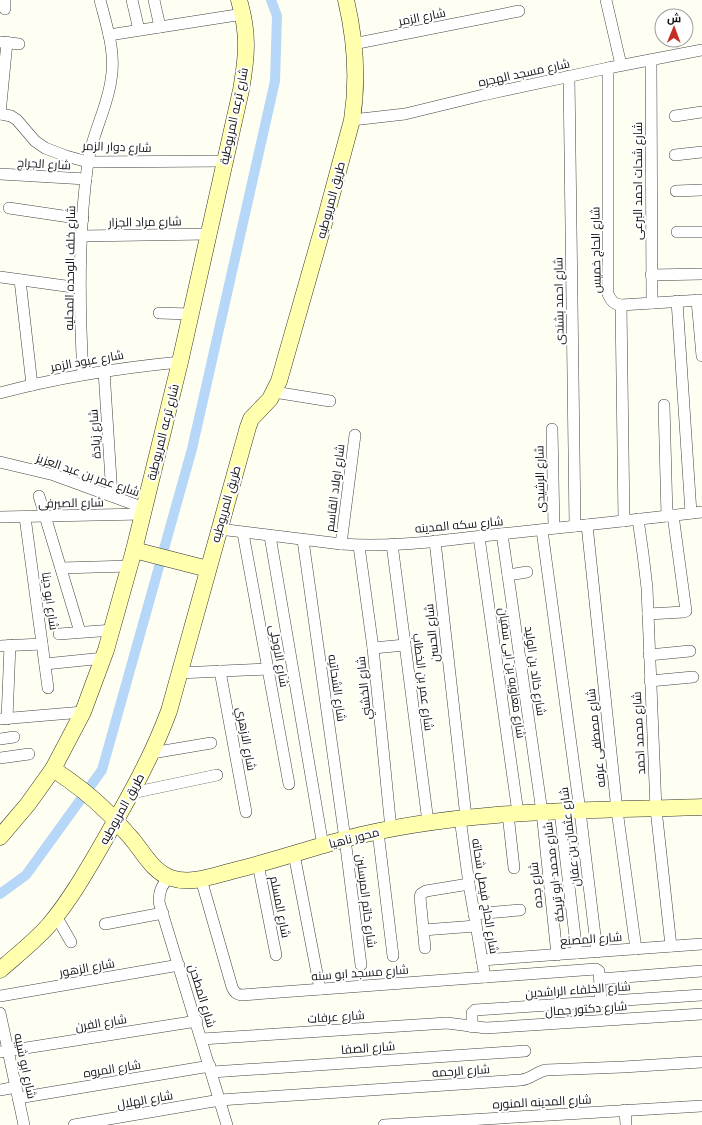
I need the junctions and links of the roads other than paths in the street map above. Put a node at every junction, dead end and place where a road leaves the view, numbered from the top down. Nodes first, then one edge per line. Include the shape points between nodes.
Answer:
1 (100, 0) edge
2 (132, 0) edge
3 (154, 0) edge
4 (346, 0) edge
5 (606, 0) edge
6 (241, 7) edge
7 (519, 11) dead end
8 (160, 27) junction
9 (139, 30) junction
10 (109, 35) junction
11 (4, 42) edge
12 (19, 44) dead end
13 (354, 44) junction
14 (702, 50) edge
15 (651, 60) junction
16 (621, 66) junction
17 (608, 68) junction
18 (569, 76) junction
19 (702, 112) edge
20 (0, 114) edge
21 (675, 116) dead end
22 (352, 120) junction
23 (702, 152) edge
24 (675, 154) dead end
25 (224, 161) junction
26 (88, 162) junction
27 (0, 174) edge
28 (86, 179) junction
29 (702, 190) edge
30 (676, 191) dead end
31 (9, 208) dead end
32 (83, 219) junction
33 (677, 232) dead end
34 (702, 232) edge
35 (208, 234) junction
36 (82, 236) junction
37 (702, 274) edge
38 (651, 275) junction
39 (0, 277) edge
40 (20, 280) junction
41 (80, 288) junction
42 (699, 300) edge
43 (676, 301) junction
44 (652, 303) junction
45 (621, 305) junction
46 (159, 312) dead end
47 (190, 314) junction
48 (702, 356) edge
49 (180, 362) junction
50 (104, 371) junction
51 (83, 374) junction
52 (32, 385) junction
53 (274, 392) junction
54 (0, 393) edge
55 (330, 401) dead end
56 (664, 405) dead end
57 (552, 429) dead end
58 (355, 435) dead end
59 (0, 462) edge
60 (39, 496) dead end
61 (112, 496) junction
62 (143, 511) junction
63 (697, 512) edge
64 (670, 515) junction
65 (45, 516) junction
66 (0, 517) edge
67 (25, 517) junction
68 (638, 519) junction
69 (624, 521) junction
70 (587, 525) junction
71 (575, 526) junction
72 (554, 528) junction
73 (219, 529) junction
74 (542, 530) junction
75 (243, 533) junction
76 (502, 534) junction
77 (270, 536) junction
78 (479, 537) junction
79 (303, 540) junction
80 (435, 541) junction
81 (340, 544) junction
82 (392, 544) junction
83 (359, 546) junction
84 (139, 551) junction
85 (130, 566) junction
86 (201, 567) junction
87 (61, 568) junction
88 (527, 572) dead end
89 (508, 575) junction
90 (648, 614) junction
91 (113, 630) junction
92 (80, 632) junction
93 (59, 634) dead end
94 (42, 644) junction
95 (5, 645) edge
96 (405, 645) junction
97 (373, 648) junction
98 (690, 651) dead end
99 (650, 655) junction
100 (104, 658) junction
101 (5, 664) edge
102 (45, 664) junction
103 (268, 669) junction
104 (220, 671) junction
105 (179, 673) junction
106 (693, 678) dead end
107 (650, 681) junction
108 (4, 687) edge
109 (48, 688) dead end
110 (83, 712) junction
111 (4, 719) edge
112 (14, 737) dead end
113 (0, 739) edge
114 (211, 743) dead end
115 (152, 753) junction
116 (29, 754) dead end
117 (0, 758) edge
118 (57, 772) junction
119 (217, 775) dead end
120 (289, 784) dead end
121 (132, 793) junction
122 (702, 807) edge
123 (656, 809) junction
124 (617, 810) junction
125 (560, 811) junction
126 (580, 811) junction
127 (246, 812) dead end
128 (542, 812) junction
129 (513, 814) junction
130 (463, 818) junction
131 (116, 821) junction
132 (428, 822) junction
133 (384, 830) junction
134 (0, 837) edge
135 (345, 839) junction
136 (323, 846) junction
137 (294, 854) junction
138 (258, 864) junction
139 (514, 868) dead end
140 (169, 877) junction
141 (201, 879) junction
142 (469, 884) junction
143 (520, 910) dead end
144 (163, 914) junction
145 (474, 914) junction
146 (56, 916) junction
147 (105, 924) dead end
148 (476, 926) junction
149 (423, 930) junction
150 (71, 942) dead end
151 (702, 944) edge
152 (671, 946) junction
153 (425, 948) dead end
154 (636, 949) junction
155 (597, 952) junction
156 (577, 953) junction
157 (276, 955) dead end
158 (557, 955) junction
159 (392, 956) dead end
160 (482, 960) junction
161 (179, 965) junction
162 (361, 965) dead end
163 (0, 970) edge
164 (702, 971) edge
165 (484, 977) junction
166 (600, 979) junction
167 (320, 989) junction
168 (702, 995) edge
169 (0, 996) edge
170 (601, 1002) junction
171 (0, 1013) edge
172 (702, 1014) edge
173 (197, 1021) junction
174 (472, 1027) junction
175 (202, 1039) junction
176 (525, 1051) dead end
177 (5, 1052) edge
178 (702, 1062) edge
179 (211, 1069) junction
180 (0, 1090) edge
181 (17, 1093) junction
182 (220, 1100) junction
183 (702, 1106) edge
184 (625, 1110) junction
185 (24, 1125) edge
186 (74, 1125) edge
187 (227, 1125) edge
188 (384, 1125) edge
189 (626, 1125) edge

1 - 10 street, شارع خلف الوحده المحليه
2 - 9 street
3 - 8 street
4 - 13 main road, طريق المريوطيه
5 - 16 street
6 - 8 street
6 - 25 main road, شارع ترعه المريوطية via 247,42 245,66
7 - 13 street, شارع الزمر
8 - 9 street
9 - 10 street
10 - 26 street, شارع خلف الوحده المحليه via 113,56 111,81 92,139
11 - 12 street
11 - 20 street
13 - 22 main road, طريق المريوطيه via 355,103
14 - 15 street, شارع مسجد الهجره
15 - 16 street, شارع مسجد الهجره
15 - 38 street, شارع شحات احمد البرعى
16 - 17 street, شارع مسجد الهجره
17 - 18 street, شارع مسجد الهجره
17 - 45 street, شارع الحاج خميس via 608,294 613,302
18 - 22 street, شارع مسجد الهجره via 405,114
18 - 71 street, شارع احمد بشندى
19 - 21 street
20 - 26 street, شارع دوار الزمر via 17,120 35,141 45,148
22 - 53 main road, طريق المريوطيه
23 - 24 street
25 - 26 street, شارع دوار الزمر
25 - 35 main road, شارع ترعه المريوطية
26 - 28 street, شارع خلف الوحده المحليه
27 - 28 street, شارع الجراج
28 - 32 street, شارع خلف الوحده المحليه
29 - 30 street
31 - 32 street
32 - 36 street, شارع خلف الوحده المحليه
33 - 34 street
35 - 36 street, شارع مراد الجزار
35 - 47 main road, شارع ترعه المريوطية
36 - 41 street, شارع خلف الوحده المحليه
37 - 38 street
38 - 44 street, شارع شحات احمد البرعى
39 - 40 street
40 - 41 street
40 - 52 street
41 - 51 street, شارع خلف الوحده المحليه
42 - 43 street
42 - 48 street
43 - 44 street
43 - 63 street
44 - 45 street
45 - 69 street
46 - 47 street
47 - 49 main road, شارع ترعه المريوطية
49 - 50 street, شارع عبود الزمر
49 - 62 main road, شارع ترعه المريوطية
50 - 51 street, شارع عبود الزمر
50 - 61 street, شارع زيادة
51 - 52 street, شارع عبود الزمر
52 - 54 street, شارع عبود الزمر
53 - 55 street
53 - 73 main road, طريق المريوطيه via 251,419
56 - 64 street
57 - 72 street, شارع الرشيدى
58 - 81 street, شارع اولاد القاسم
59 - 61 street, شارع عمر بن عبد العزيز via 54,475
60 - 65 street
61 - 62 street, شارع عمر بن عبد العزيز
62 - 65 street, شارع الصيرفى
62 - 84 main road, شارع ترعه المريوطية
63 - 64 street, شارع سكه المدينه
64 - 68 street, شارع سكه المدينه
64 - 90 street via 686,611
65 - 67 street, شارع الصيرفى
65 - 87 street
66 - 67 street, شارع الصيرفى
67 - 94 street, شارع ابو دينا
68 - 69 street, شارع سكه المدينه
68 - 90 street, شارع محمد احمد
69 - 70 street, شارع سكه المدينه
70 - 71 street, شارع سكه المدينه
70 - 124 street, شارع مصطفى عرفه
71 - 72 street, شارع سكه المدينه
72 - 74 street, شارع سكه المدينه
73 - 75 street, شارع سكه المدينه
73 - 86 main road, طريق المريوطيه
74 - 76 street, شارع سكه المدينه
74 - 126 street, شارع عثمان بن عفان
75 - 77 street, شارع سكه المدينه
75 - 103 street, شارع الاوجلى
76 - 78 street, شارع سكه المدينه
76 - 89 street, شارع خالد بن الوليد
77 - 79 street, شارع سكه المدينه
77 - 136 street
78 - 80 street, شارع سكه المدينه
78 - 129 street, شارع معاويه بن ابى سفيان
79 - 81 street, شارع سكه المدينه
79 - 135 street, شارع الشحاتيه
80 - 82 street, شارع سكه المدينه
80 - 130 street, شارع الحسن
81 - 83 street, شارع سكه المدينه
82 - 83 street, شارع سكه المدينه
82 - 96 street, شارع عمر بن الخطاب
83 - 97 street, شارع الخشني
84 - 85 main road, شارع ترعه المريوطية
84 - 86 main road
85 - 87 street
85 - 91 main road, شارع ترعه المريوطية
86 - 105 main road, طريق المريوطيه
87 - 92 street
88 - 89 street
89 - 128 street, شارع خالد بن الوليد
90 - 99 street, شارع محمد احمد
91 - 92 street
91 - 100 main road, شارع ترعه المريوطية
92 - 93 street
94 - 95 street
94 - 102 street, شارع ابو دينا
95 - 101 street
96 - 97 street
96 - 132 street, شارع عمر بن الخطاب
97 - 133 street, شارع الخشني
98 - 99 street
99 - 107 street, شارع محمد احمد
100 - 102 street
100 - 110 main road, شارع ترعه المريوطية
101 - 108 street
102 - 109 street, شارع ابو دينا
103 - 104 street
103 - 120 street, شارع الاوجلى
104 - 105 street
104 - 127 street, شارع الازهري
105 - 115 main road, طريق المريوطيه via 169,711
106 - 107 street
107 - 123 street, شارع محمد احمد
108 - 111 street
110 - 111 street
110 - 118 main road, شارع ترعه المريوطية
112 - 113 street
114 - 115 street
115 - 121 main road, طريق المريوطيه
116 - 117 street
118 - 131 main road, محور ناهيا via 88,794
118 - 134 main road, شارع ترعه المريوطية
119 - 121 street
121 - 131 main road, طريق المريوطيه
122 - 123 main road, محور ناهيا
123 - 124 main road, محور ناهيا
123 - 152 street, شارع محمد احمد
124 - 126 main road, محور ناهيا
124 - 154 street, شارع مصطفى عرفه
125 - 126 main road, محور ناهيا
125 - 128 main road, محور ناهيا
125 - 156 street, شارع محمد ابو تريكة
126 - 155 street, شارع عثمان بن عفان
128 - 129 main road, محور ناهيا
128 - 158 street, شارع جده
129 - 130 main road, محور ناهيا
129 - 139 street, شارع معاويه بن ابى سفيان
130 - 132 main road, محور ناهيا
130 - 142 street, شارع الحاج فيصل شحاته
131 - 140 main road, محور ناهيا via 154,867
131 - 146 main road, طريق المريوطيه
132 - 133 main road, محور ناهيا
133 - 135 main road, محور ناهيا
133 - 159 street, شارع الخشني
135 - 136 main road, محور ناهيا
135 - 162 street, شارع خاتم المرسلين
136 - 137 main road, محور ناهيا
137 - 138 main road, محور ناهيا
137 - 167 street
138 - 141 main road, محور ناهيا
138 - 157 street, شارع المسلم
140 - 141 main road, محور ناهيا via 180,880
140 - 144 street, شارع المطحن via 160,890 159,902
141 - 167 street, شارع مسجد ابو سنه via 234,992 241,995
142 - 145 street, شارع الحاج فيصل شحاته
142 - 149 street via 422,892 420,897
143 - 145 street
144 - 147 street
144 - 161 street, شارع المطحن
145 - 148 street, شارع الحاج فيصل شحاته
146 - 150 street
146 - 163 main road, طريق المريوطيه
148 - 149 street
148 - 160 street, شارع الحاج فيصل شحاته
149 - 153 street
151 - 152 street, شارع المصنع
152 - 154 street, شارع المصنع
154 - 155 street, شارع المصنع
155 - 156 street, شارع المصنع
156 - 158 street, شارع المصنع
158 - 160 street, شارع المصنع
160 - 165 street, شارع الحاج فيصل شحاته
161 - 169 street, شارع الزهور
161 - 173 street, شارع المطحن
164 - 166 street
165 - 166 street, شارع مسجد ابو سنه via 596,969
165 - 167 street, شارع مسجد ابو سنه
166 - 170 street
168 - 170 street, شارع الخلفاء الراشدين
170 - 174 street, شارع الخلفاء الراشدين via 475,1010 472,1013
171 - 177 street, شارع ابو شيبه
172 - 174 street, شارع دكتور جمال
173 - 175 street, شارع المطحن
173 - 177 street, شارع الفرن
174 - 175 street, شارع عرفات via 447,1023
175 - 179 street, شارع المطحن
176 - 179 street, شارع الصفا
177 - 181 street, شارع ابو شيبه
178 - 182 street, شارع الرحمه via 546,1070 526,1080
179 - 181 street, شارع المروه
179 - 182 street, شارع المطحن
180 - 181 street, شارع المروه
181 - 185 street, شارع ابو شيبه
182 - 186 street, شارع الهلال
182 - 187 street, شارع المطحن
183 - 184 street, شارع المدينه المنوره
184 - 188 street, شارع المدينه المنوره
184 - 189 street

